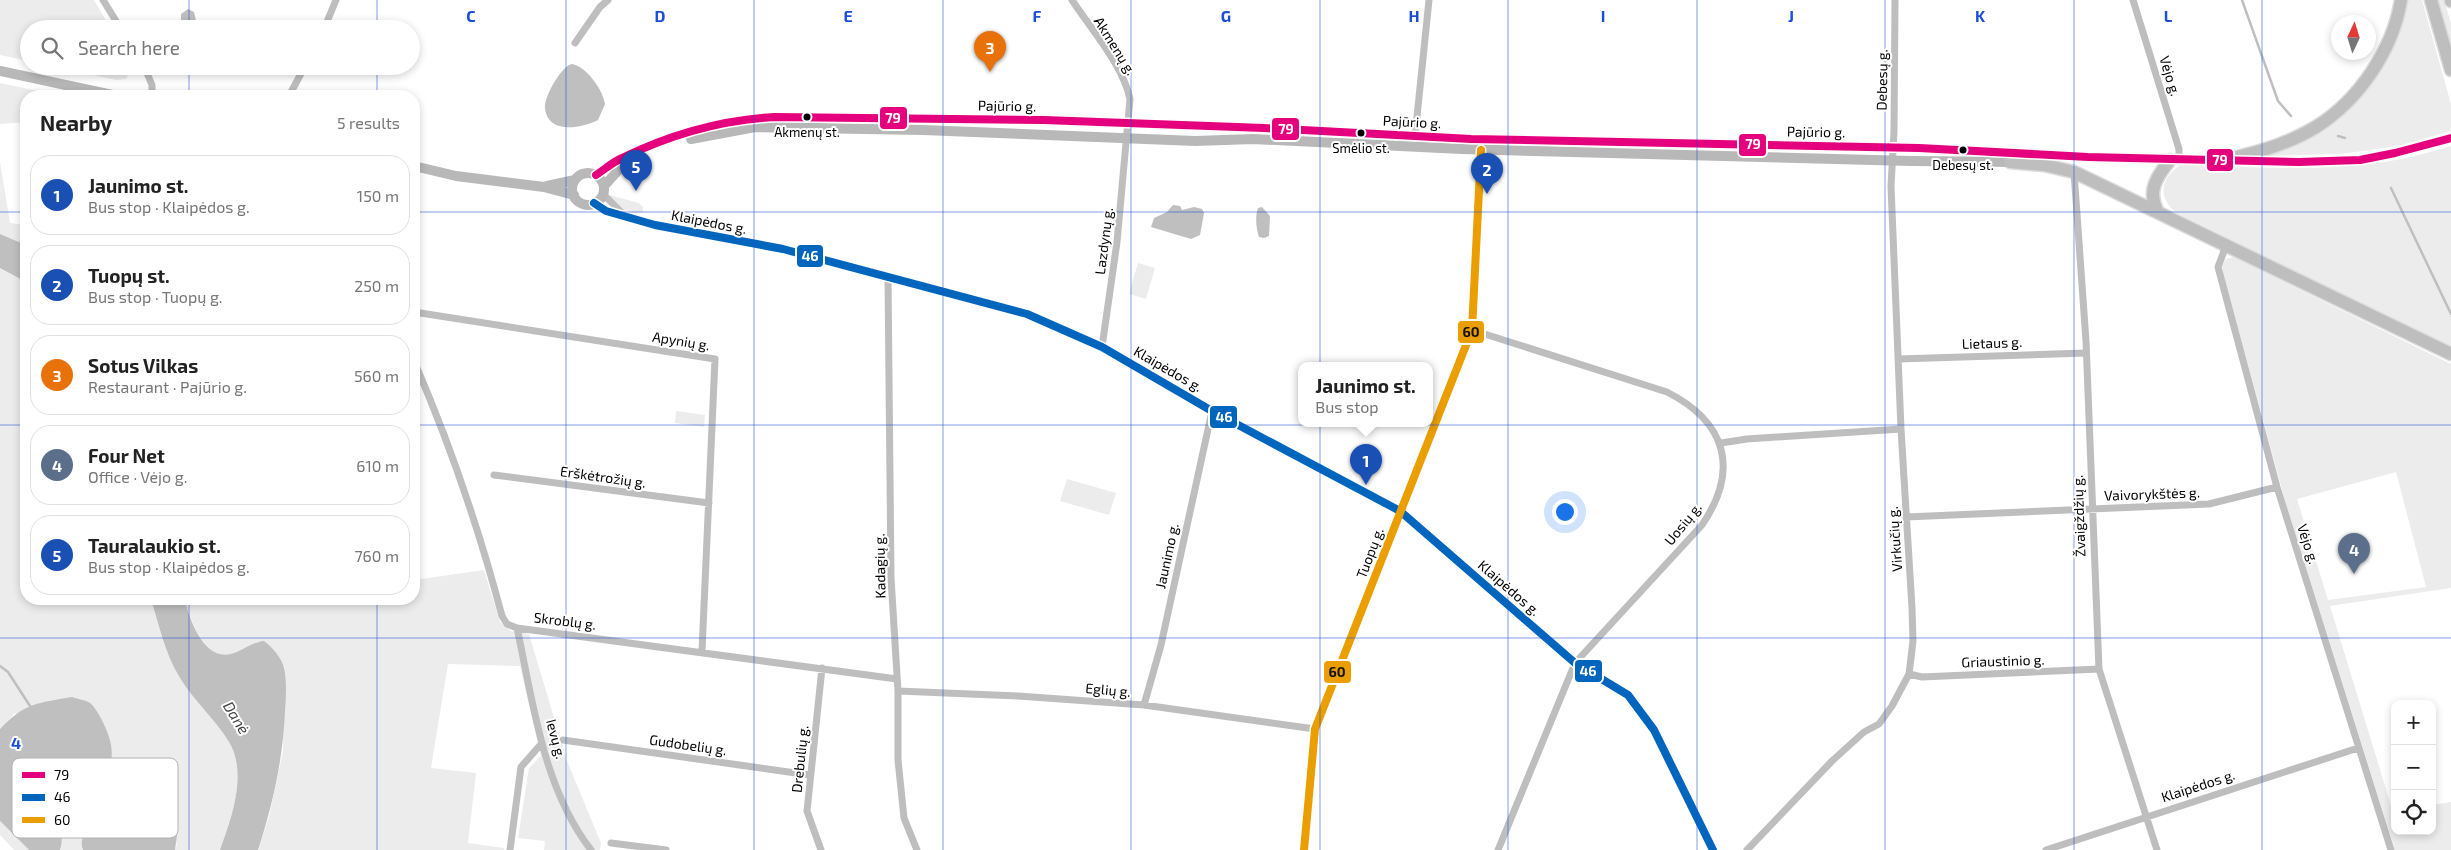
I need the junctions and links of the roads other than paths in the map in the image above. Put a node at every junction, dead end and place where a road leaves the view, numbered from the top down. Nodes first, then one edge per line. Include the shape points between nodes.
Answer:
1 (103, 0) edge
2 (336, 0) edge
3 (608, 0) edge
4 (1072, 0) edge
5 (1429, 0) edge
6 (1895, 0) edge
7 (2133, 0) edge
8 (2401, 0) edge
9 (2431, 0) edge
10 (115, 20) edge
11 (328, 20) edge
12 (575, 43) dead end
13 (2451, 70) edge
14 (0, 71) edge
15 (148, 75) edge
16 (300, 75) edge
17 (89, 90) edge
18 (152, 90) edge
19 (292, 90) edge
20 (1128, 124) junction
21 (1415, 136) junction
22 (1128, 137) junction
23 (2451, 138) edge
24 (1893, 147) junction
25 (1481, 150) junction
26 (2088, 157) junction
27 (2174, 160) junction
28 (2223, 160) junction
29 (1892, 161) junction
30 (2010, 162) junction
31 (420, 167) edge
32 (2074, 172) junction
33 (596, 175) junction
34 (575, 180) junction
35 (544, 186) junction
36 (604, 190) junction
37 (574, 194) junction
38 (594, 203) junction
39 (2156, 210) junction
40 (625, 216) junction
41 (2226, 244) junction
42 (888, 278) junction
43 (420, 313) edge
44 (1472, 330) junction
45 (1102, 347) junction
46 (2086, 352) junction
47 (2451, 354) edge
48 (1898, 359) junction
49 (420, 376) edge
50 (1212, 411) junction
51 (1901, 428) junction
52 (1721, 443) junction
53 (494, 475) dead end
54 (2277, 487) junction
55 (709, 503) junction
56 (2092, 509) junction
57 (1400, 511) junction
58 (1906, 517) junction
59 (517, 628) junction
60 (702, 651) junction
61 (1575, 663) junction
62 (822, 668) junction
63 (2099, 669) junction
64 (1909, 674) junction
65 (897, 679) junction
66 (898, 691) junction
67 (1144, 706) junction
68 (1315, 729) junction
69 (562, 740) dead end
70 (542, 743) junction
71 (2358, 748) junction
72 (810, 775) junction
73 (2146, 818) junction
74 (611, 843) dead end
75 (510, 850) edge
76 (591, 850) edge
77 (666, 850) edge
78 (821, 850) edge
79 (917, 850) edge
80 (1304, 850) edge
81 (1498, 850) edge
82 (1713, 850) edge
83 (1747, 850) edge
84 (2046, 850) edge
85 (2157, 850) edge
86 (2391, 850) edge

1 - 10 street
2 - 11 street
3 - 12 street
4 - 20 street, Akmenų g. via 1128,89
5 - 21 street
6 - 24 street, Debesų g.
7 - 27 street, Vėjo g. via 2178,144
8 - 28 highway via 2380,58 2353,96 2316,127 2287,141
9 - 13 highway
14 - 17 main road
15 - 18 street
16 - 19 street
20 - 21 main road, Pajūrio g.
20 - 22 street, Akmenų g.
20 - 33 main road, Pajūrio g. via 774,117 739,120 641,150
21 - 24 main road, Pajūrio g.
22 - 25 main road, Pajūrio g. via 1195,141 1253,139
22 - 36 main road, Pajūrio g. via 755,127 698,137 632,160 613,175
22 - 45 street, Lazdynų g.
23 - 28 main road, Pajūrio g. via 2360,160
24 - 26 main road, Pajūrio g.
24 - 29 street, Debesų g.
25 - 29 main road, Pajūrio g.
25 - 44 street, Tuopų g.
26 - 27 main road, Pajūrio g.
26 - 30 main road, Pajūrio g.
27 - 28 main road, Pajūrio g.
27 - 39 highway via 2154,188 2151,199
29 - 30 main road, Pajūrio g.
29 - 48 street, Virkučių g.
30 - 32 highway
31 - 35 main road, Pajūrio g.
32 - 39 highway
32 - 46 street, Žvaigždžių g.
33 - 34 main road, Pajūrio g. via 587,173
33 - 36 main road
34 - 35 main road, Pajūrio g.
34 - 37 main road
35 - 37 main road, Pajūrio g.
36 - 38 main road, Pajūrio g.
36 - 40 street, Klaipėdos g. via 610,204
37 - 38 main road, Pajūrio g. via 584,204
38 - 40 street, Klaipėdos g. via 606,211
39 - 41 highway
40 - 42 street, Klaipėdos g. via 688,232 783,249
41 - 47 highway
41 - 54 street, Vėjo g. via 2218,267
42 - 45 street, Klaipėdos g. via 1027,314
42 - 65 street, Kadagių g. via 891,578
43 - 55 street, Apynių g. via 715,359
44 - 52 street via 1667,392 1692,407
44 - 57 street, Tuopų g.
45 - 50 street, Klaipėdos g.
46 - 48 street, Lietaus g.
46 - 56 street, Žvaigždžių g.
48 - 51 street, Virkučių g.
49 - 59 street, Skroblų g. via 455,461 502,616 507,624
50 - 57 street, Klaipėdos g.
50 - 67 street, Jaunimo g. via 1161,644
51 - 52 street
51 - 58 street, Virkučių g.
52 - 61 street, Uosių g. via 1722,481 1710,514
53 - 55 street, Erškėtrožių g.
54 - 56 street, Vaivorykštės g. via 2209,504
54 - 71 street, Vėjo g.
55 - 60 street, Apynių g.
56 - 58 street, Vaivorykštės g.
56 - 63 street, Žvaigždžių g.
57 - 61 street, Klaipėdos g.
57 - 68 street, Tuopų g.
58 - 64 street, Virkučių g. via 1913,641
59 - 60 street, Skroblų g.
59 - 70 street, Ievų g.
60 - 62 street, Skroblų g.
61 - 81 street, Uosių g.
61 - 82 street, Klaipėdos g. via 1619,688 1638,706 1654,730
62 - 65 street, Skroblų g.
62 - 72 street, Drebulių g.
63 - 64 street, Griaustinio g. via 1922,677
63 - 73 street, Žvaigždžių g.
64 - 83 street, Virkučių g. via 1879,724 1864,732 1832,761
65 - 66 street, Kadagių g.
66 - 67 street, Eglių g.
66 - 79 street, Kadagių g. via 898,760 904,818
67 - 68 street, Eglių g.
68 - 80 street, Tuopų g.
69 - 72 street, Gudobelių g.
70 - 75 street via 521,767
70 - 76 street, Ievų g. via 577,832
71 - 73 street, Klaipėdos g.
71 - 86 street, Vėjo g.
72 - 78 street, Drebulių g. via 807,811
73 - 84 street, Klaipėdos g.
73 - 85 street, Žvaigždžių g.
74 - 77 street

